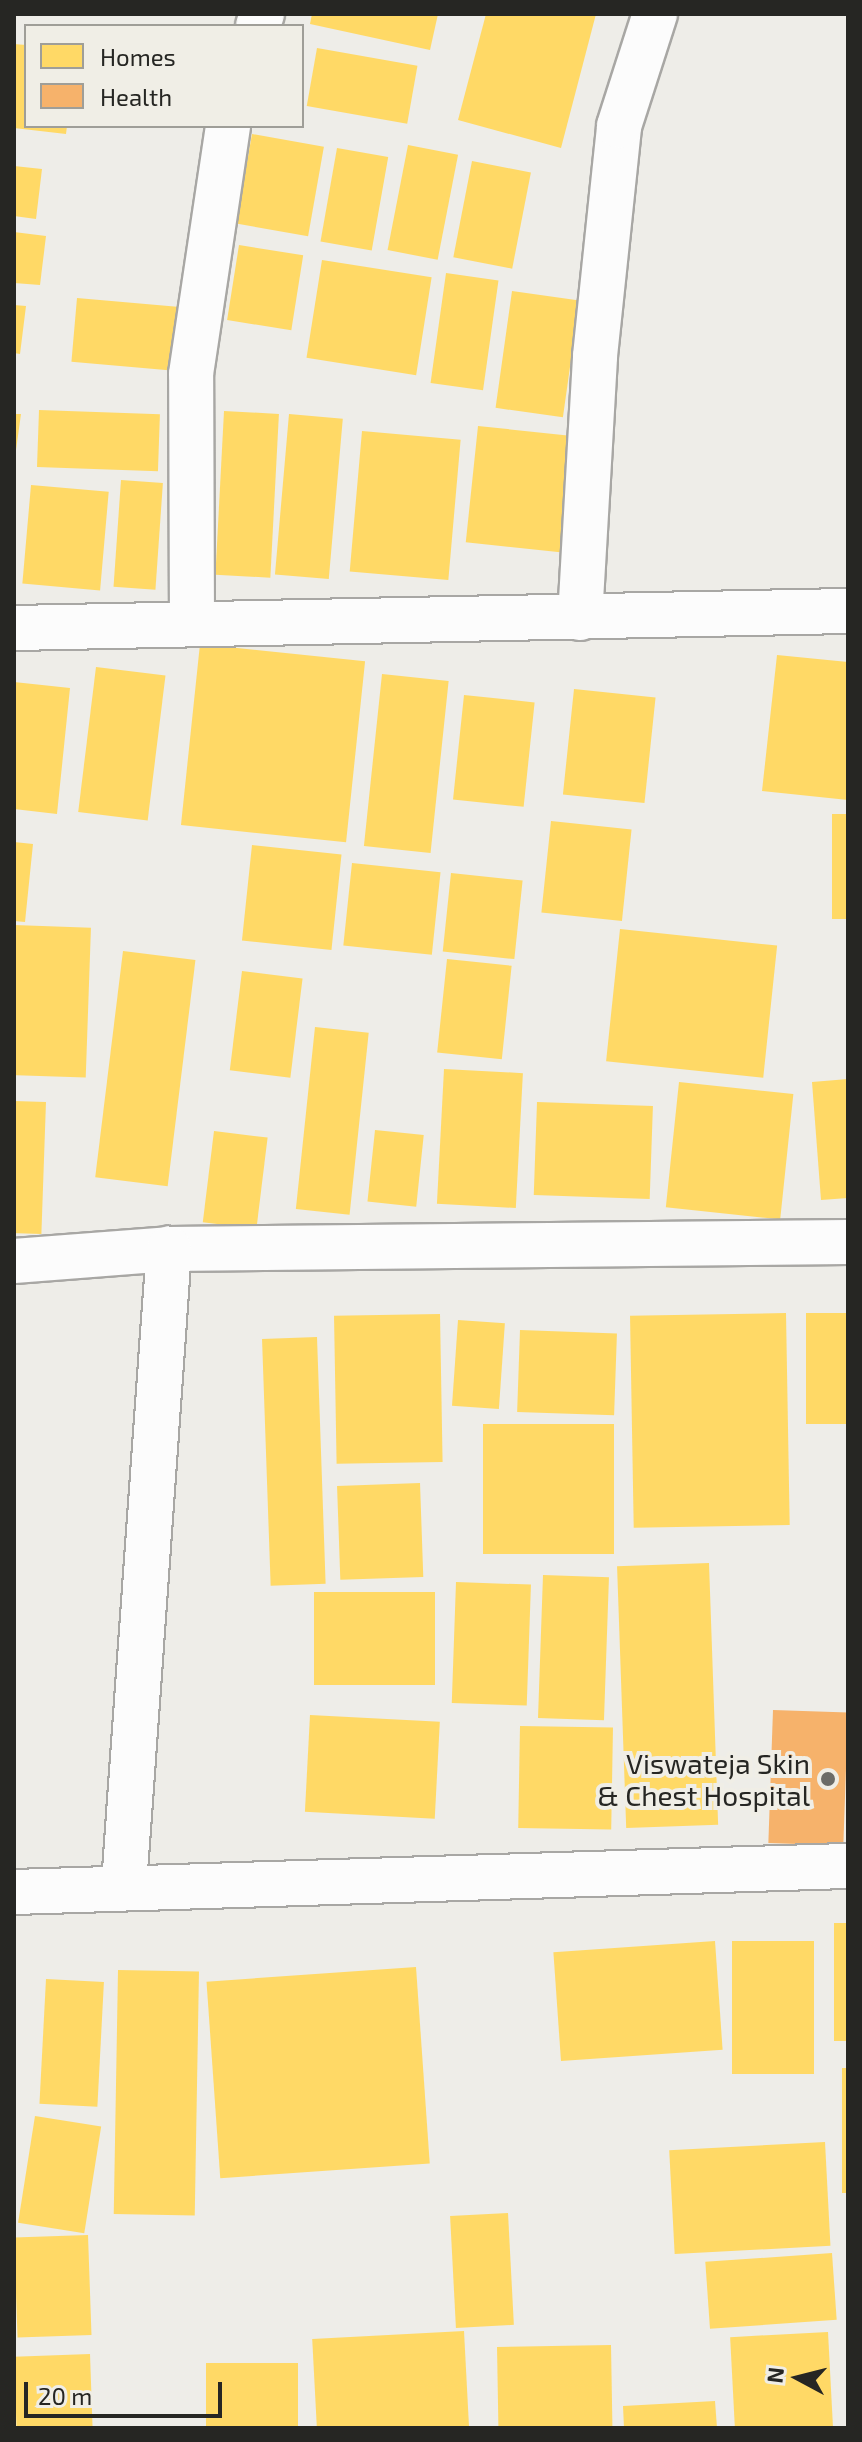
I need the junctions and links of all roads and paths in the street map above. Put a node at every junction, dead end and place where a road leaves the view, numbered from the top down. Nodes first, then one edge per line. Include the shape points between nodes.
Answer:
1 (655, 14) edge
2 (228, 128) edge
3 (848, 611) edge
4 (580, 618) junction
5 (192, 624) junction
6 (14, 628) edge
7 (848, 1242) edge
8 (169, 1249) junction
9 (14, 1261) edge
10 (848, 1866) edge
11 (124, 1885) junction
12 (14, 1892) edge

1 - 4 street via 619,126 595,356
2 - 5 street via 191,374
3 - 4 street
4 - 5 street
5 - 6 street
7 - 8 street
8 - 9 street
8 - 11 street
10 - 11 street
11 - 12 street

